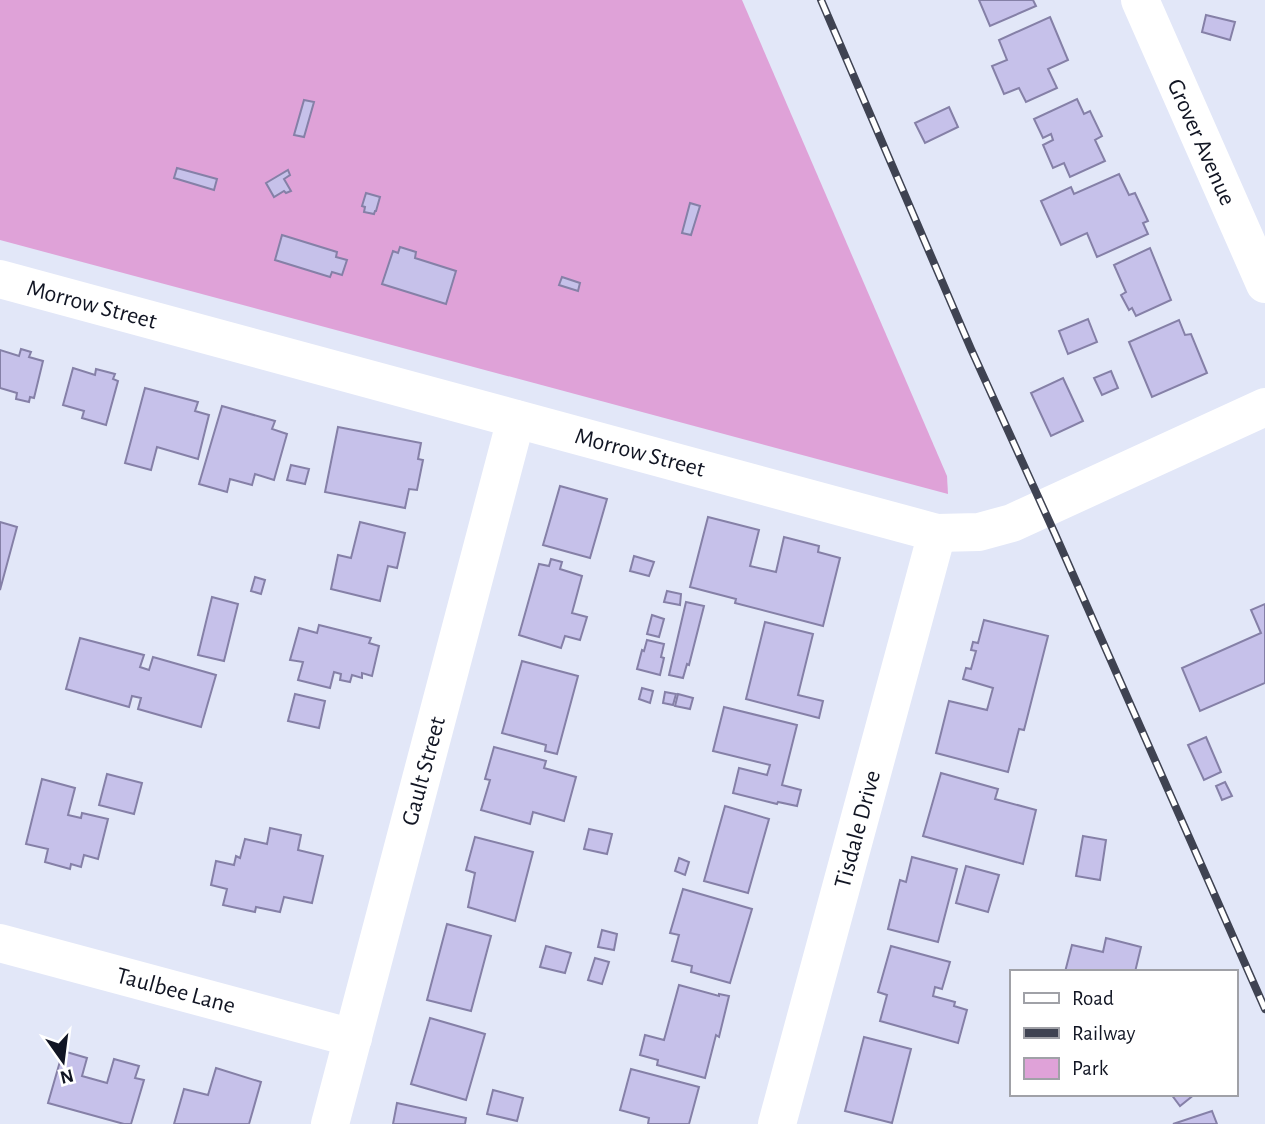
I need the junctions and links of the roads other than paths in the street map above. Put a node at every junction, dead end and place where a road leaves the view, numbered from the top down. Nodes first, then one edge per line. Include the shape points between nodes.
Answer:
1 (1140, 0) edge
2 (0, 279) edge
3 (1265, 284) edge
4 (1265, 407) edge
5 (516, 419) junction
6 (937, 533) junction
7 (0, 943) edge
8 (353, 1038) junction
9 (330, 1124) edge
10 (777, 1124) edge

1 - 3 street, Grover Avenue
2 - 5 street, Morrow Street
4 - 6 street, Morrow Street via 1012,523 979,532
5 - 6 street, Morrow Street
5 - 8 street, Gault Street
6 - 10 street, Tisdale Drive
7 - 8 street, Taulbee Lane
8 - 9 street, Gault Street

